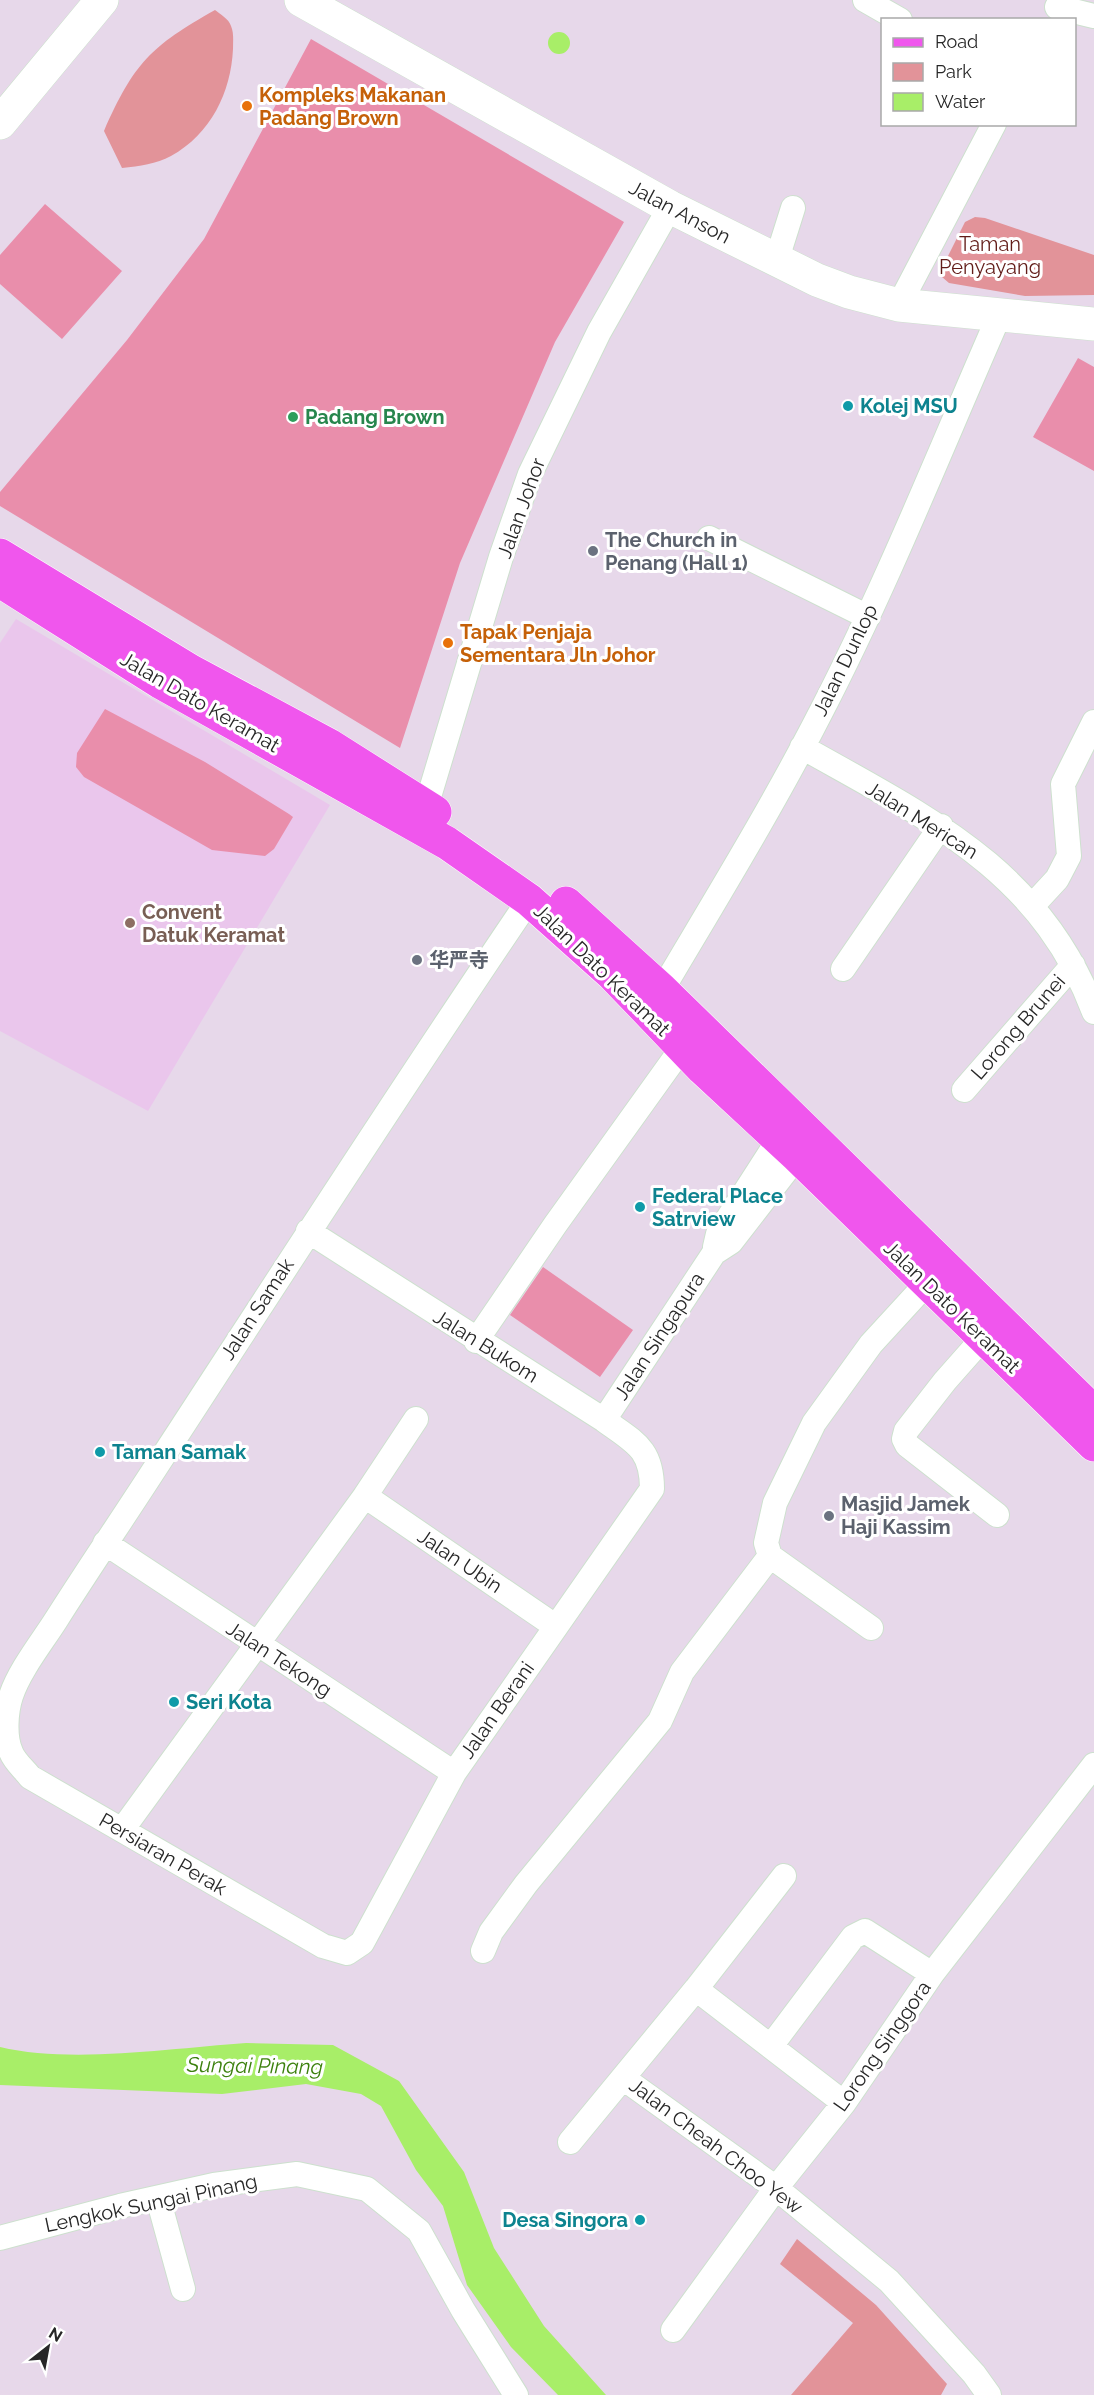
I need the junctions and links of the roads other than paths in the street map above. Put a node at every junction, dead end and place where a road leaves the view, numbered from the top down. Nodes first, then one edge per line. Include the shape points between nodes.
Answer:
1 (77, 0) edge
2 (102, 0) edge
3 (301, 0) edge
4 (865, 0) edge
5 (1056, 9) edge
6 (1094, 16) edge
7 (896, 18) edge
8 (1, 111) edge
9 (993, 126) edge
10 (670, 207) junction
11 (793, 208) dead end
12 (776, 262) junction
13 (899, 305) junction
14 (999, 316) junction
15 (1094, 324) edge
16 (709, 538) dead end
17 (0, 555) edge
18 (0, 581) edge
19 (868, 617) junction
20 (1094, 722) edge
21 (802, 747) junction
22 (423, 817) junction
23 (940, 826) junction
24 (529, 900) junction
25 (1033, 905) junction
26 (1073, 965) junction
27 (843, 969) dead end
28 (662, 990) junction
29 (1094, 1012) edge
30 (682, 1048) junction
31 (964, 1090) dead end
32 (796, 1144) junction
33 (308, 1231) junction
34 (925, 1245) junction
35 (927, 1283) junction
36 (984, 1338) junction
37 (476, 1341) junction
38 (1094, 1412) edge
39 (416, 1419) dead end
40 (604, 1420) junction
41 (1094, 1446) edge
42 (652, 1470) joint
43 (365, 1497) junction
44 (997, 1515) dead end
45 (105, 1544) junction
46 (770, 1556) junction
47 (555, 1626) junction
48 (872, 1628) dead end
49 (256, 1644) junction
50 (6, 1728) joint
51 (1094, 1765) edge
52 (454, 1773) junction
53 (122, 1830) junction
54 (784, 1876) dead end
55 (483, 1951) dead end
56 (347, 1953) joint
57 (932, 1974) junction
58 (696, 1989) junction
59 (771, 2046) junction
60 (622, 2078) junction
61 (844, 2103) junction
62 (570, 2142) dead end
63 (776, 2188) junction
64 (158, 2198) junction
65 (0, 2238) edge
66 (183, 2289) dead end
67 (673, 2330) dead end
68 (516, 2395) edge
69 (989, 2395) edge

1 - 8 main road
2 - 8 main road
3 - 10 main road, Jalan Anson
4 - 7 street
5 - 6 street
9 - 13 street
10 - 12 main road, Jalan Anson
10 - 22 street, Jalan Johor via 599,332 530,474
11 - 12 street
12 - 13 main road, Jalan Anson via 849,292
13 - 14 main road, Jalan Anson
14 - 15 main road, Jalan Anson
14 - 19 street, Jalan Dunlop
16 - 19 street
17 - 22 main road, Jalan Dato Keramat via 191,671 328,745
18 - 22 main road, Jalan Dato Keramat via 160,682
19 - 21 street, Jalan Dunlop
20 - 25 street via 1063,784 1069,856 1057,879
21 - 23 street, Jalan Merican
21 - 28 street, Jalan Dunlop
22 - 24 main road, Jalan Dato Keramat
22 - 28 main road, Jalan Dato Keramat via 518,864 604,934
23 - 25 street, Jalan Merican via 993,865
23 - 27 street
24 - 30 main road, Jalan Dato Keramat via 614,975
24 - 33 street, Jalan Samak
25 - 26 street, Jalan Merican
26 - 29 street, Jalan Merican
26 - 31 street, Lorong Brunei
28 - 32 main road, Jalan Dato Keramat
30 - 32 main road, Jalan Dato Keramat
30 - 37 street
32 - 34 main road, Jalan Dato Keramat
32 - 35 main road, Jalan Dato Keramat
32 - 40 street, Jalan Singapura via 731,1242 714,1253
33 - 37 street, Jalan Bukom
33 - 45 street, Jalan Samak
34 - 35 street via 934,1267
34 - 38 main road, Jalan Dato Keramat
35 - 36 main road, Jalan Dato Keramat
35 - 46 street via 871,1344 814,1422 775,1503 766,1543
36 - 41 main road, Jalan Dato Keramat
36 - 44 street via 945,1381 904,1439
37 - 40 street, Jalan Bukom
39 - 43 street
40 - 42 street, Jalan Bukom via 644,1449
42 - 47 street, Jalan Berani via 652,1489
43 - 47 street, Jalan Ubin
43 - 49 street
45 - 49 street, Jalan Tekong
45 - 50 street, Jalan Samak via 11,1695
46 - 48 street
46 - 55 street via 682,1672 660,1721 526,1884 491,1932
47 - 52 street, Jalan Berani
49 - 52 street, Jalan Tekong
49 - 53 street
50 - 53 street, Persiaran Perak via 11,1753 30,1777
51 - 57 street, Lorong Singgora
52 - 56 street, Jalan Berani via 362,1943
53 - 56 street, Persiaran Perak via 323,1946
54 - 58 street, Jalan Cheah Choo Yew
57 - 59 street via 865,1931 853,1937
57 - 61 street, Lorong Singgora
58 - 59 street
58 - 60 street, Jalan Cheah Choo Yew
59 - 61 street
60 - 62 street
60 - 63 street, Jalan Cheah Choo Yew
61 - 63 street, Lorong Singgora
63 - 67 street, Lorong Singgora
63 - 69 street, Jalan Cheah Choo Yew via 888,2281
64 - 65 street, Lengkok Sungai Pinang
64 - 66 street
64 - 68 street, Lengkok Sungai Pinang via 214,2185 297,2174 367,2189 419,2230

